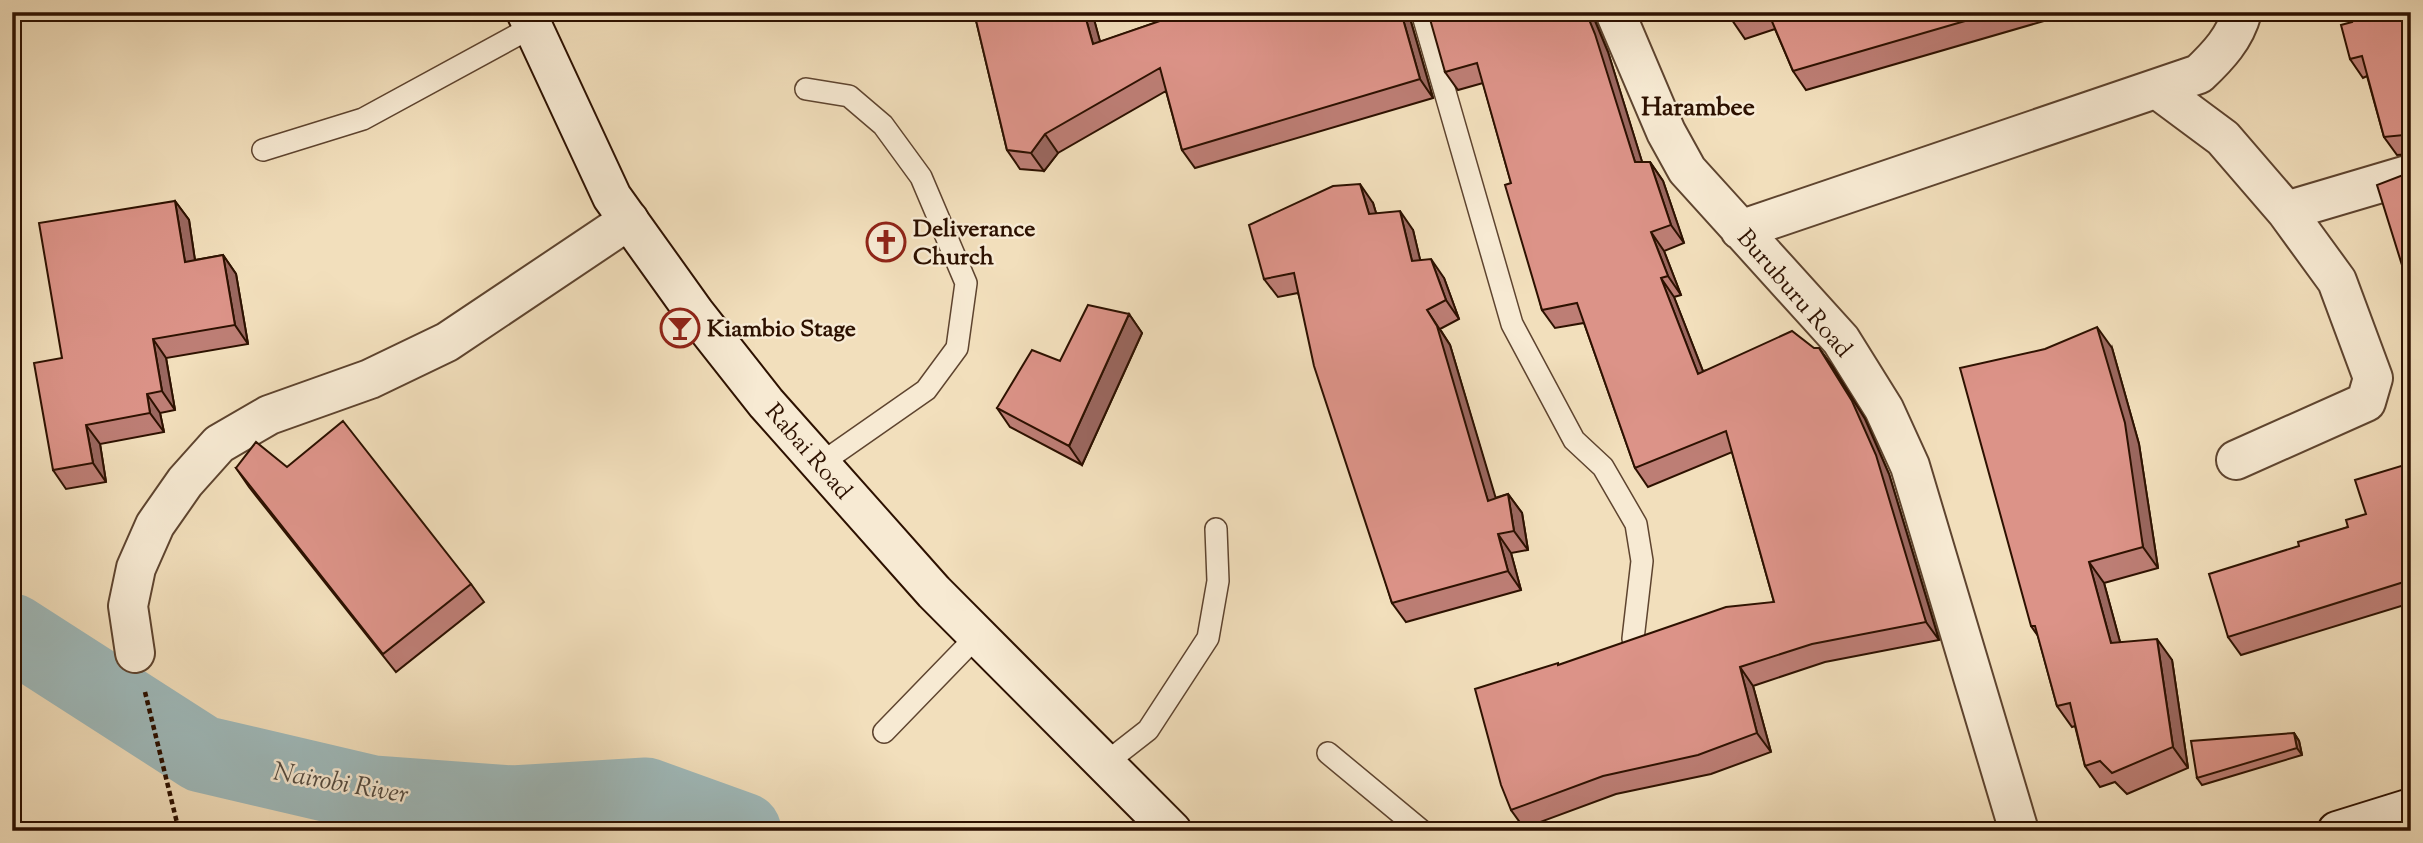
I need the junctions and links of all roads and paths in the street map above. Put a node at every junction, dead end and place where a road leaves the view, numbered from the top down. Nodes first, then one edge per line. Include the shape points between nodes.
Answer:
1 (1423, 12) edge
2 (1615, 12) edge
3 (2242, 12) edge
4 (529, 20) edge
5 (806, 89) dead end
6 (2157, 89) junction
7 (263, 150) dead end
8 (2411, 174) edge
9 (2286, 211) junction
10 (629, 220) junction
11 (1740, 230) junction
12 (2236, 460) dead end
13 (820, 464) junction
14 (1216, 529) dead end
15 (978, 635) junction
16 (1633, 639) edge
17 (135, 653) joint
18 (884, 732) dead end
19 (1328, 753) dead end
20 (1107, 762) junction
21 (2411, 808) edge
22 (179, 831) edge
23 (1172, 831) edge
24 (1422, 831) edge
25 (2019, 831) edge
26 (2337, 831) edge

1 - 16 lane via 1512,324 1574,440 1603,467 1636,524 1642,561
2 - 11 street, Buruburu Road via 1687,170
3 - 6 street via 2222,51 2199,74
4 - 7 lane via 363,119
4 - 10 street, Rabai Road via 612,197
5 - 13 lane via 849,96 883,125 921,177 966,283 957,348 926,390
6 - 9 street via 2223,138
6 - 11 street
8 - 9 street
9 - 12 street via 2337,281 2373,378 2366,402
10 - 13 street, Rabai Road via 695,313
10 - 17 street via 447,342 370,379 269,415 219,444 155,525 136,568 128,606
11 - 25 street, Buruburu Road via 1841,340 1884,409 1910,466
13 - 15 street, Rabai Road
14 - 20 lane via 1218,580 1208,638 1148,730
15 - 18 lane
15 - 20 street, Rabai Road
17 - 22 path
19 - 24 lane
20 - 23 street, Rabai Road
21 - 26 street

